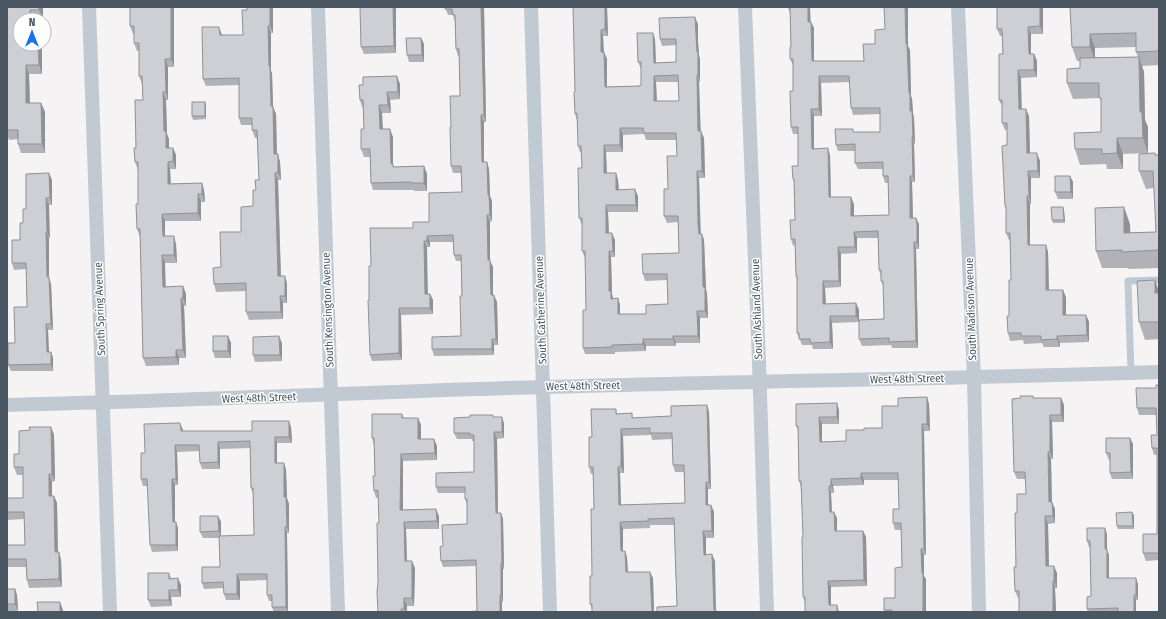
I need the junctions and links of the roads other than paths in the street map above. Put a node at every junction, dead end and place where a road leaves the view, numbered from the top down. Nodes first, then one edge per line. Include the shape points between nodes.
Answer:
1 (89, 7) edge
2 (318, 7) edge
3 (531, 7) edge
4 (745, 7) edge
5 (958, 7) edge
6 (1159, 280) edge
7 (1159, 372) edge
8 (1131, 373) junction
9 (974, 378) junction
10 (760, 382) junction
11 (543, 387) junction
12 (330, 395) junction
13 (103, 403) junction
14 (7, 405) edge
15 (110, 612) edge
16 (338, 612) edge
17 (550, 612) edge
18 (767, 612) edge
19 (979, 612) edge

1 - 13 street, South Spring Avenue
2 - 12 street, South Kensington Avenue
3 - 11 street, South Catherine Avenue
4 - 10 street, South Ashland Avenue
5 - 9 street, South Madison Avenue
6 - 8 lane via 1128,282
7 - 8 street, West 48th Street
8 - 9 street, West 48th Street
9 - 10 street, West 48th Street
9 - 19 street, South Madison Avenue
10 - 11 street, West 48th Street
10 - 18 street, South Ashland Avenue
11 - 12 street, West 48th Street
11 - 17 street, South Catherine Avenue
12 - 13 street, West 48th Street
12 - 16 street, South Kensington Avenue
13 - 14 street, West 48th Street
13 - 15 street, South Spring Avenue

